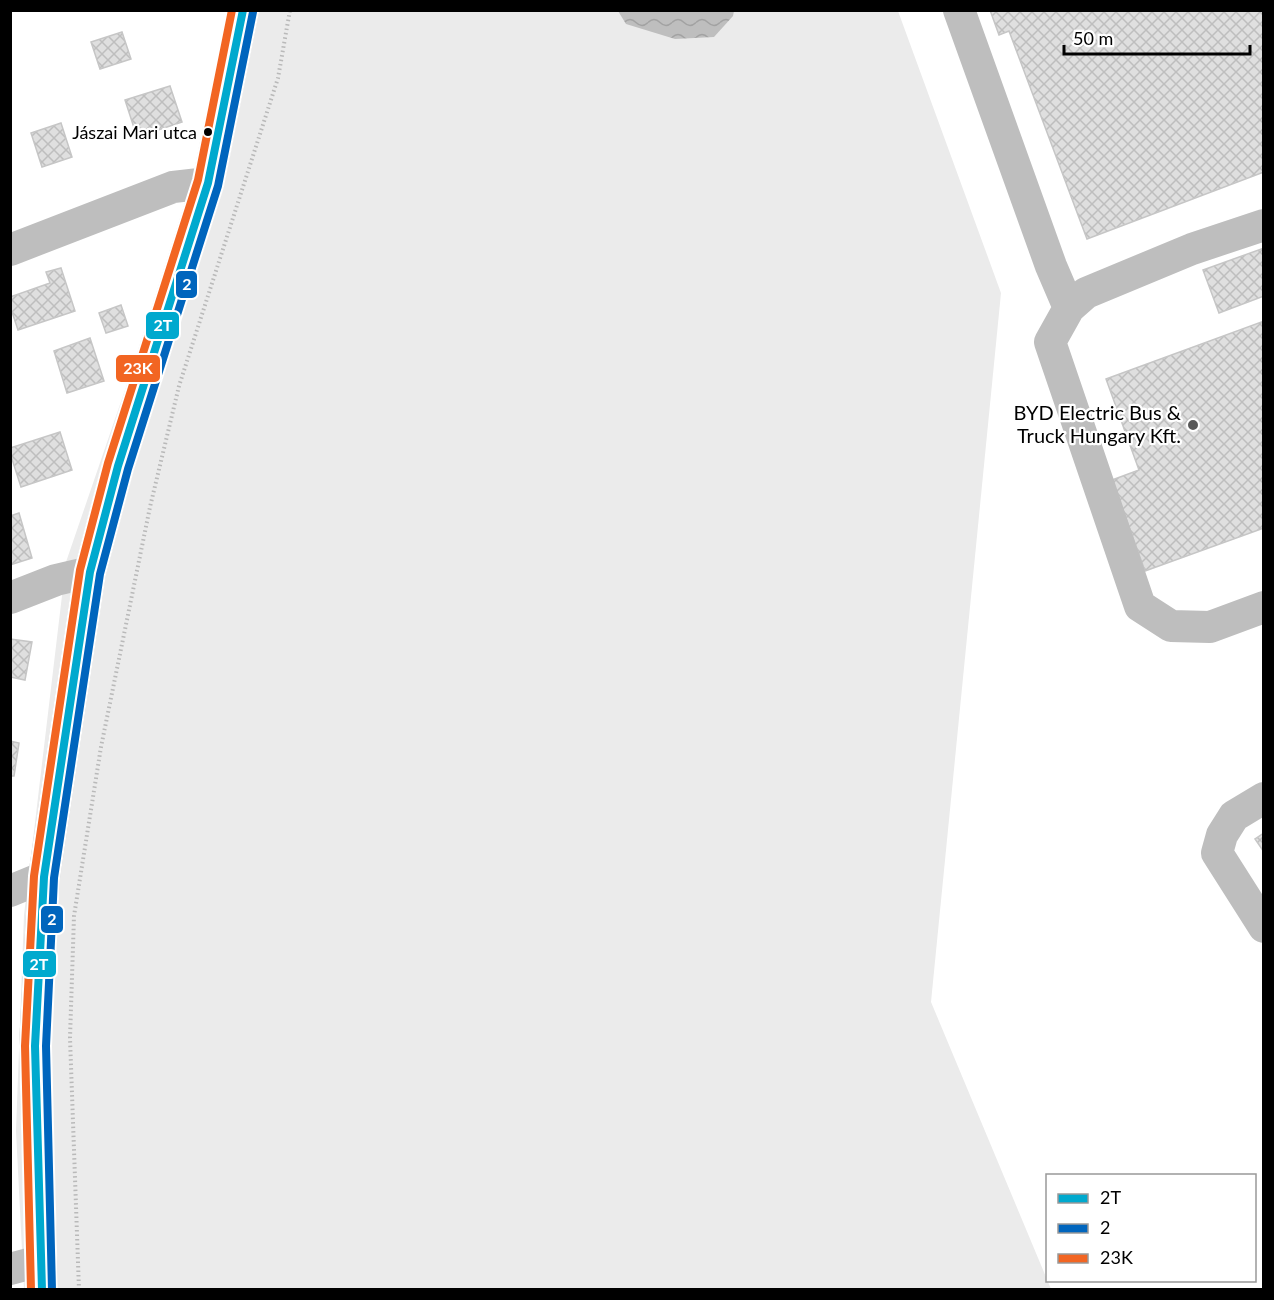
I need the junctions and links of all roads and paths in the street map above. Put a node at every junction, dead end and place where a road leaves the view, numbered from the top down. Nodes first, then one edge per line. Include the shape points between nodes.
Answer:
1 (243, 10) edge
2 (290, 10) edge
3 (958, 10) edge
4 (208, 183) junction
5 (1263, 225) edge
6 (10, 250) edge
7 (1069, 308) junction
8 (90, 572) junction
9 (10, 598) edge
10 (1263, 607) edge
11 (1263, 798) edge
12 (44, 878) junction
13 (10, 891) edge
14 (1263, 927) edge
15 (10, 1269) edge
16 (41, 1275) edge
17 (79, 1290) edge

1 - 4 street
2 - 17 path via 278,78 179,386 101,747 75,916 70,1038
3 - 7 street
4 - 6 street via 172,187
4 - 8 street via 118,466
5 - 7 street via 1192,249 1086,293
7 - 10 street via 1050,342 1140,606 1171,626 1210,627
8 - 9 street
8 - 12 street
11 - 14 street via 1234,816 1217,853
12 - 13 street
12 - 16 street via 35,1046
15 - 16 street

